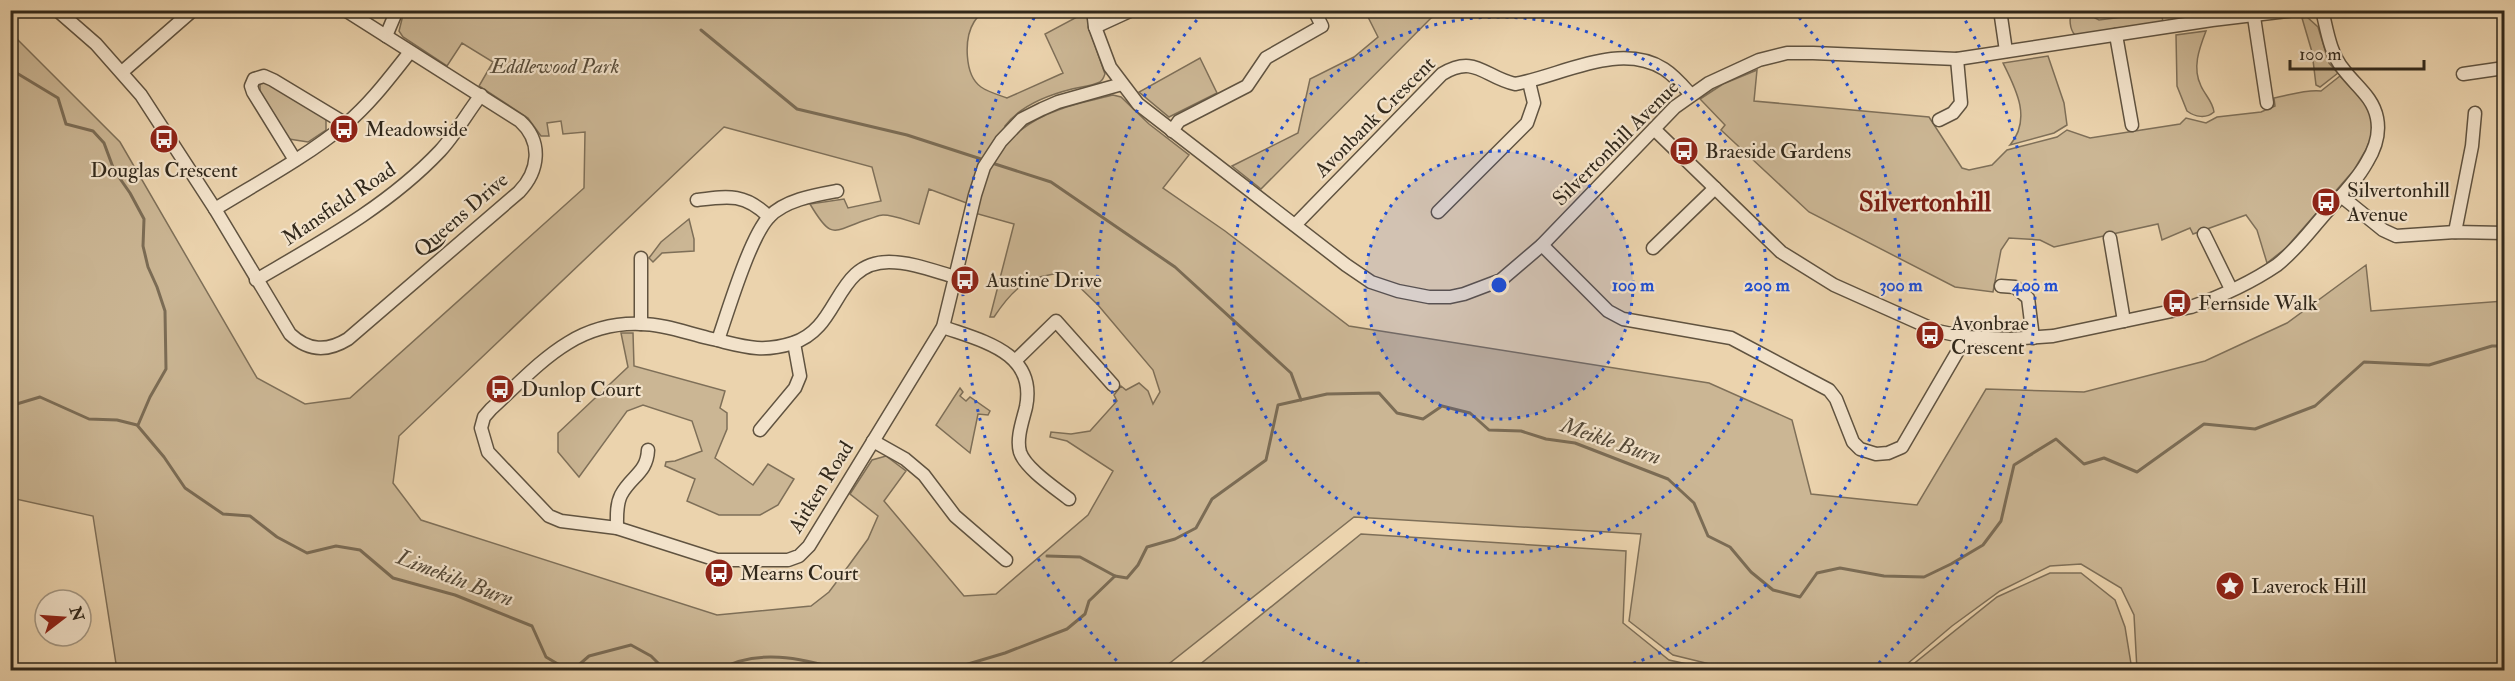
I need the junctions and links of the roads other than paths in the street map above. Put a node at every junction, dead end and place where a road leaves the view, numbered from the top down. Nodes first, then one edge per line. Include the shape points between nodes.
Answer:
1 (57, 10) edge
2 (345, 10) edge
3 (397, 10) edge
4 (1132, 10) edge
5 (1314, 10) edge
6 (2000, 10) edge
7 (2295, 10) edge
8 (2322, 10) edge
9 (190, 11) edge
10 (2254, 17) junction
11 (1094, 18) edge
12 (2116, 35) junction
13 (386, 36) junction
14 (2006, 51) junction
15 (410, 52) junction
16 (1957, 59) junction
17 (2505, 68) edge
18 (122, 72) junction
19 (2463, 74) dead end
20 (1529, 82) junction
21 (1122, 84) junction
22 (481, 95) junction
23 (1691, 95) junction
24 (2267, 103) dead end
25 (2475, 113) dead end
26 (1939, 120) dead end
27 (346, 124) junction
28 (2132, 125) dead end
29 (1654, 129) junction
30 (1172, 131) junction
31 (295, 160) junction
32 (1715, 188) junction
33 (837, 191) dead end
34 (2341, 196) junction
35 (698, 200) dead end
36 (215, 209) junction
37 (1438, 212) dead end
38 (769, 217) junction
39 (1295, 225) junction
40 (2455, 232) junction
41 (2505, 233) edge
42 (2204, 234) dead end
43 (2110, 238) dead end
44 (1542, 245) junction
45 (1653, 248) dead end
46 (641, 258) dead end
47 (955, 277) junction
48 (256, 280) junction
49 (2001, 286) dead end
50 (2231, 289) junction
51 (2124, 321) junction
52 (641, 324) junction
53 (944, 327) junction
54 (1966, 337) junction
55 (2033, 338) junction
56 (718, 340) junction
57 (794, 343) junction
58 (1016, 360) junction
59 (1113, 385) dead end
60 (760, 430) dead end
61 (873, 441) junction
62 (648, 450) dead end
63 (1069, 499) dead end
64 (617, 528) junction
65 (1006, 560) dead end

1 - 18 street
2 - 13 street, Queens Drive
3 - 13 street
4 - 11 street
5 - 30 street via 1322,26 1266,58 1247,86 1179,121
6 - 14 street
7 - 10 street, Silvertonhill Avenue
8 - 34 street via 2337,59 2363,90 2378,121 2367,162
9 - 18 street
10 - 12 street, Silvertonhill Avenue
10 - 24 street
11 - 21 street, Silvertonhill Avenue via 1110,67
12 - 14 street, Silvertonhill Avenue
12 - 28 street
13 - 15 street, Queens Drive
14 - 16 street, Silvertonhill Avenue
15 - 22 street, Queens Drive
15 - 27 street via 375,96
16 - 23 street, Silvertonhill Avenue via 1787,53 1732,70
16 - 26 street via 1961,103 1953,113
17 - 19 street
18 - 36 street
20 - 23 street, Avonbank Crescent via 1614,59 1632,58 1663,68
20 - 37 street via 1534,103 1527,123
20 - 39 street, Avonbank Crescent via 1515,84 1480,67 1454,66
21 - 30 street, Silvertonhill Avenue via 1138,104
21 - 47 street, Aitken Road via 1042,109 1022,119 1001,141 984,167
22 - 48 street, Mansfield Road via 442,150 398,192
22 - 48 street, Queens Drive via 520,121 532,135 536,156 528,182 348,339 332,347 315,348 297,340
23 - 29 street, Silvertonhill Avenue
25 - 40 street
27 - 31 street
27 - 31 street via 273,80 264,76 254,79 250,86 253,92
29 - 32 street
29 - 44 street, Silvertonhill Avenue
30 - 39 street, Silvertonhill Avenue
31 - 36 street
32 - 45 street
32 - 54 street via 1781,252 1834,285 1911,321
33 - 38 street via 798,200
34 - 40 street via 2383,230 2397,236
34 - 50 street via 2286,257
35 - 38 street via 743,198
36 - 48 street
38 - 56 street via 754,241
39 - 44 street, Silvertonhill Avenue via 1371,282 1429,297 1480,290 1501,280
40 - 41 street
42 - 50 street
43 - 51 street
44 - 54 street via 1608,311 1623,320 1731,338 1822,384 1836,399 1853,442 1876,454 1902,447
46 - 52 street
47 - 53 street, Aitken Road
47 - 57 street via 890,262 867,265 855,273 814,333
49 - 55 street via 2015,287 2028,298
50 - 51 street via 2191,307
51 - 55 street
52 - 56 street, Aitken Road
52 - 64 street, Aitken Road via 608,327 570,340 491,409 481,428 488,452 549,516
53 - 58 street via 996,347
53 - 61 street, Aitken Road
54 - 55 street
56 - 57 street, Aitken Road via 745,348
57 - 60 street via 800,376 795,388
58 - 59 street via 1056,321
58 - 63 street via 1027,394 1018,440 1020,453 1029,466
61 - 64 street, Aitken Road via 810,546 788,560 708,559
61 - 65 street via 924,475 955,516
62 - 64 street via 648,463 621,494

